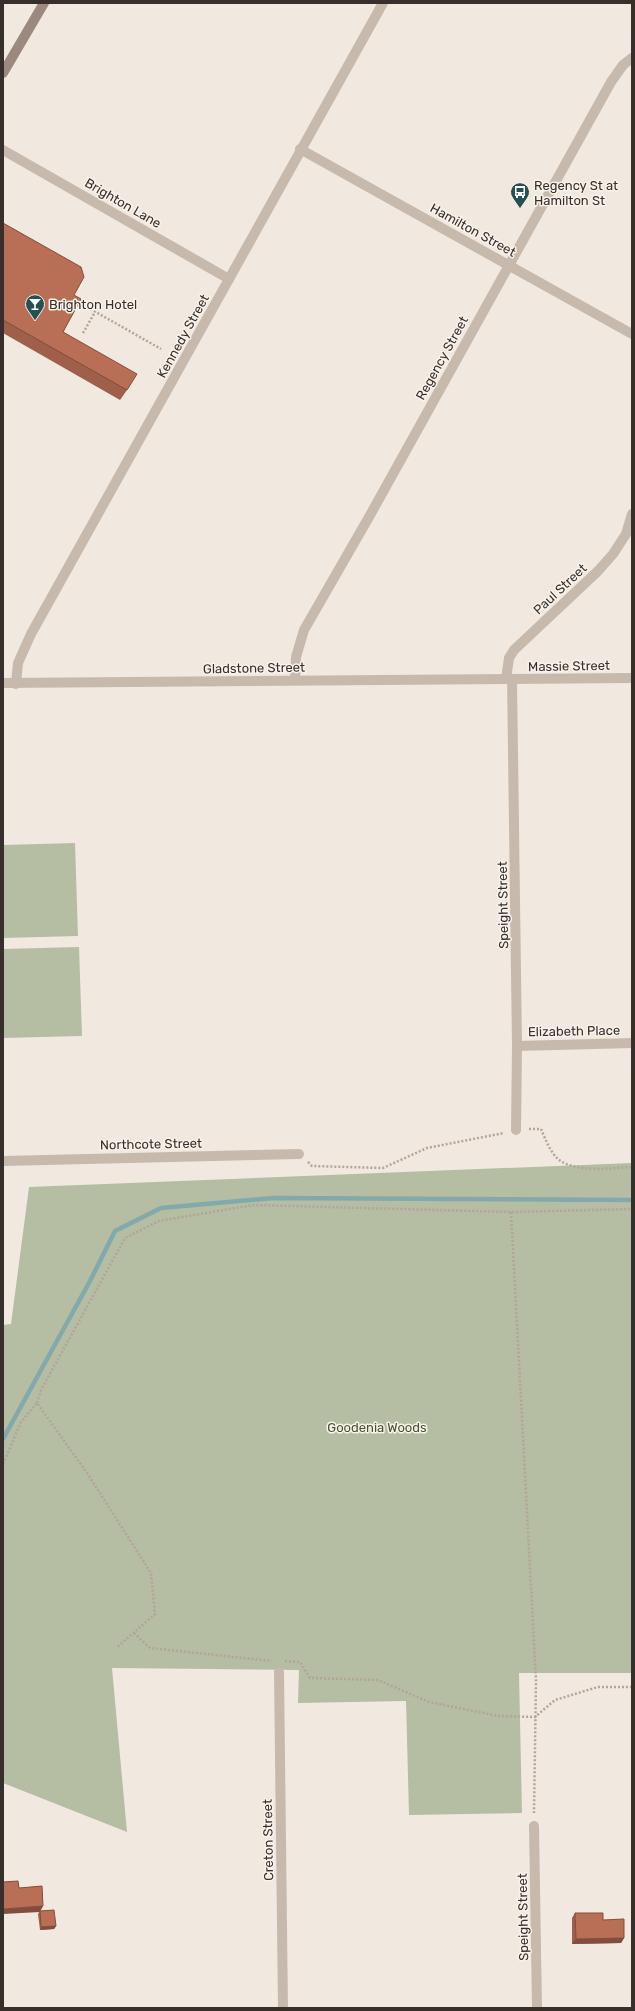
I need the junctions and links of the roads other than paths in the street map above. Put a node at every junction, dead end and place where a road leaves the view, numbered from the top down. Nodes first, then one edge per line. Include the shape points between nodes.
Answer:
1 (44, 3) edge
2 (383, 3) edge
3 (632, 58) edge
4 (3, 73) edge
5 (300, 149) junction
6 (3, 150) edge
7 (508, 264) junction
8 (230, 279) junction
9 (632, 334) edge
10 (632, 514) edge
11 (632, 678) edge
12 (509, 679) junction
13 (295, 680) junction
14 (3, 683) edge
15 (16, 684) junction
16 (632, 1043) edge
17 (517, 1046) junction
18 (516, 1130) road end
19 (299, 1154) road end
20 (3, 1161) edge
21 (279, 1672) dead end
22 (534, 1826) road end
23 (283, 2008) edge
24 (537, 2008) edge

1 - 4 main road
2 - 5 street, Kennedy Street
3 - 7 street, Regency Street via 611,82
5 - 7 street, Hamilton Street
5 - 8 street, Kennedy Street
6 - 8 street, Brighton Lane
7 - 9 street, Hamilton Street
7 - 13 street, Regency Street via 304,630 296,657
8 - 15 street, Kennedy Street via 31,634 19,659
10 - 12 street, Paul Street via 626,534 613,554 514,650 508,663
11 - 12 street, Massie Street
12 - 13 street, Gladstone Street
12 - 17 street, Speight Street
13 - 15 street, Gladstone Street
14 - 15 street, Gladstone Street
16 - 17 street, Elizabeth Place
17 - 18 street, Speight Street
19 - 20 street, Northcote Street
21 - 23 street, Creton Street
22 - 24 street, Speight Street

